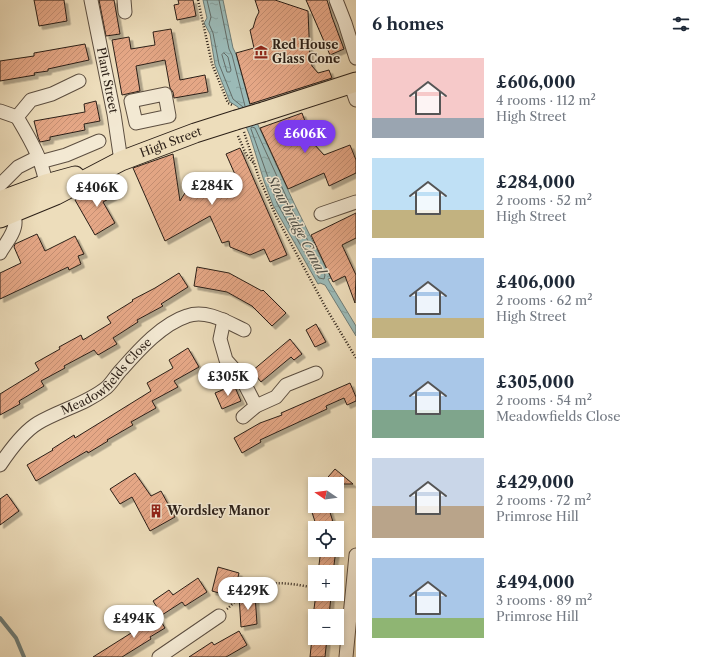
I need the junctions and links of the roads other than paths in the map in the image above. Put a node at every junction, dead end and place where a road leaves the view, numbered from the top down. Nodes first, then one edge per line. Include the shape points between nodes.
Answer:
1 (91, 0) edge
2 (336, 0) edge
3 (356, 58) edge
4 (79, 81) dead end
5 (354, 88) edge
6 (0, 111) edge
7 (134, 112) dead end
8 (114, 114) junction
9 (17, 117) junction
10 (99, 141) dead end
11 (39, 160) junction
12 (113, 164) junction
13 (46, 191) junction
14 (356, 202) edge
15 (4, 204) edge
16 (321, 214) dead end
17 (0, 253) edge
18 (224, 320) junction
19 (244, 330) dead end
20 (222, 345) junction
21 (218, 367) dead end
22 (316, 373) dead end
23 (256, 406) junction
24 (243, 417) dead end
25 (0, 466) edge
26 (356, 555) edge
27 (219, 616) road end
28 (159, 657) edge
29 (346, 657) edge

1 - 8 street, Plant Street
2 - 3 street
4 - 9 street via 52,94 31,100
5 - 12 highway, High Street, bridge via 263,112 238,123 195,133
6 - 9 street
7 - 8 street
8 - 12 street, Plant Street
9 - 11 street
10 - 11 street via 66,155
11 - 13 street
11 - 15 street via 18,167
12 - 13 highway, High Street
12 - 13 highway, High Street via 70,187
13 - 15 highway, High Street
14 - 16 street
15 - 17 street via 15,222 13,232
18 - 19 street, Meadowfields Close
18 - 20 street via 220,339
18 - 25 street, Meadowfields Close via 200,314 188,315 174,321 159,332 107,387 95,396 27,431
20 - 21 street
20 - 23 street via 226,360 241,377
22 - 23 street via 286,385 276,397
23 - 24 street
26 - 29 street
27 - 28 street

